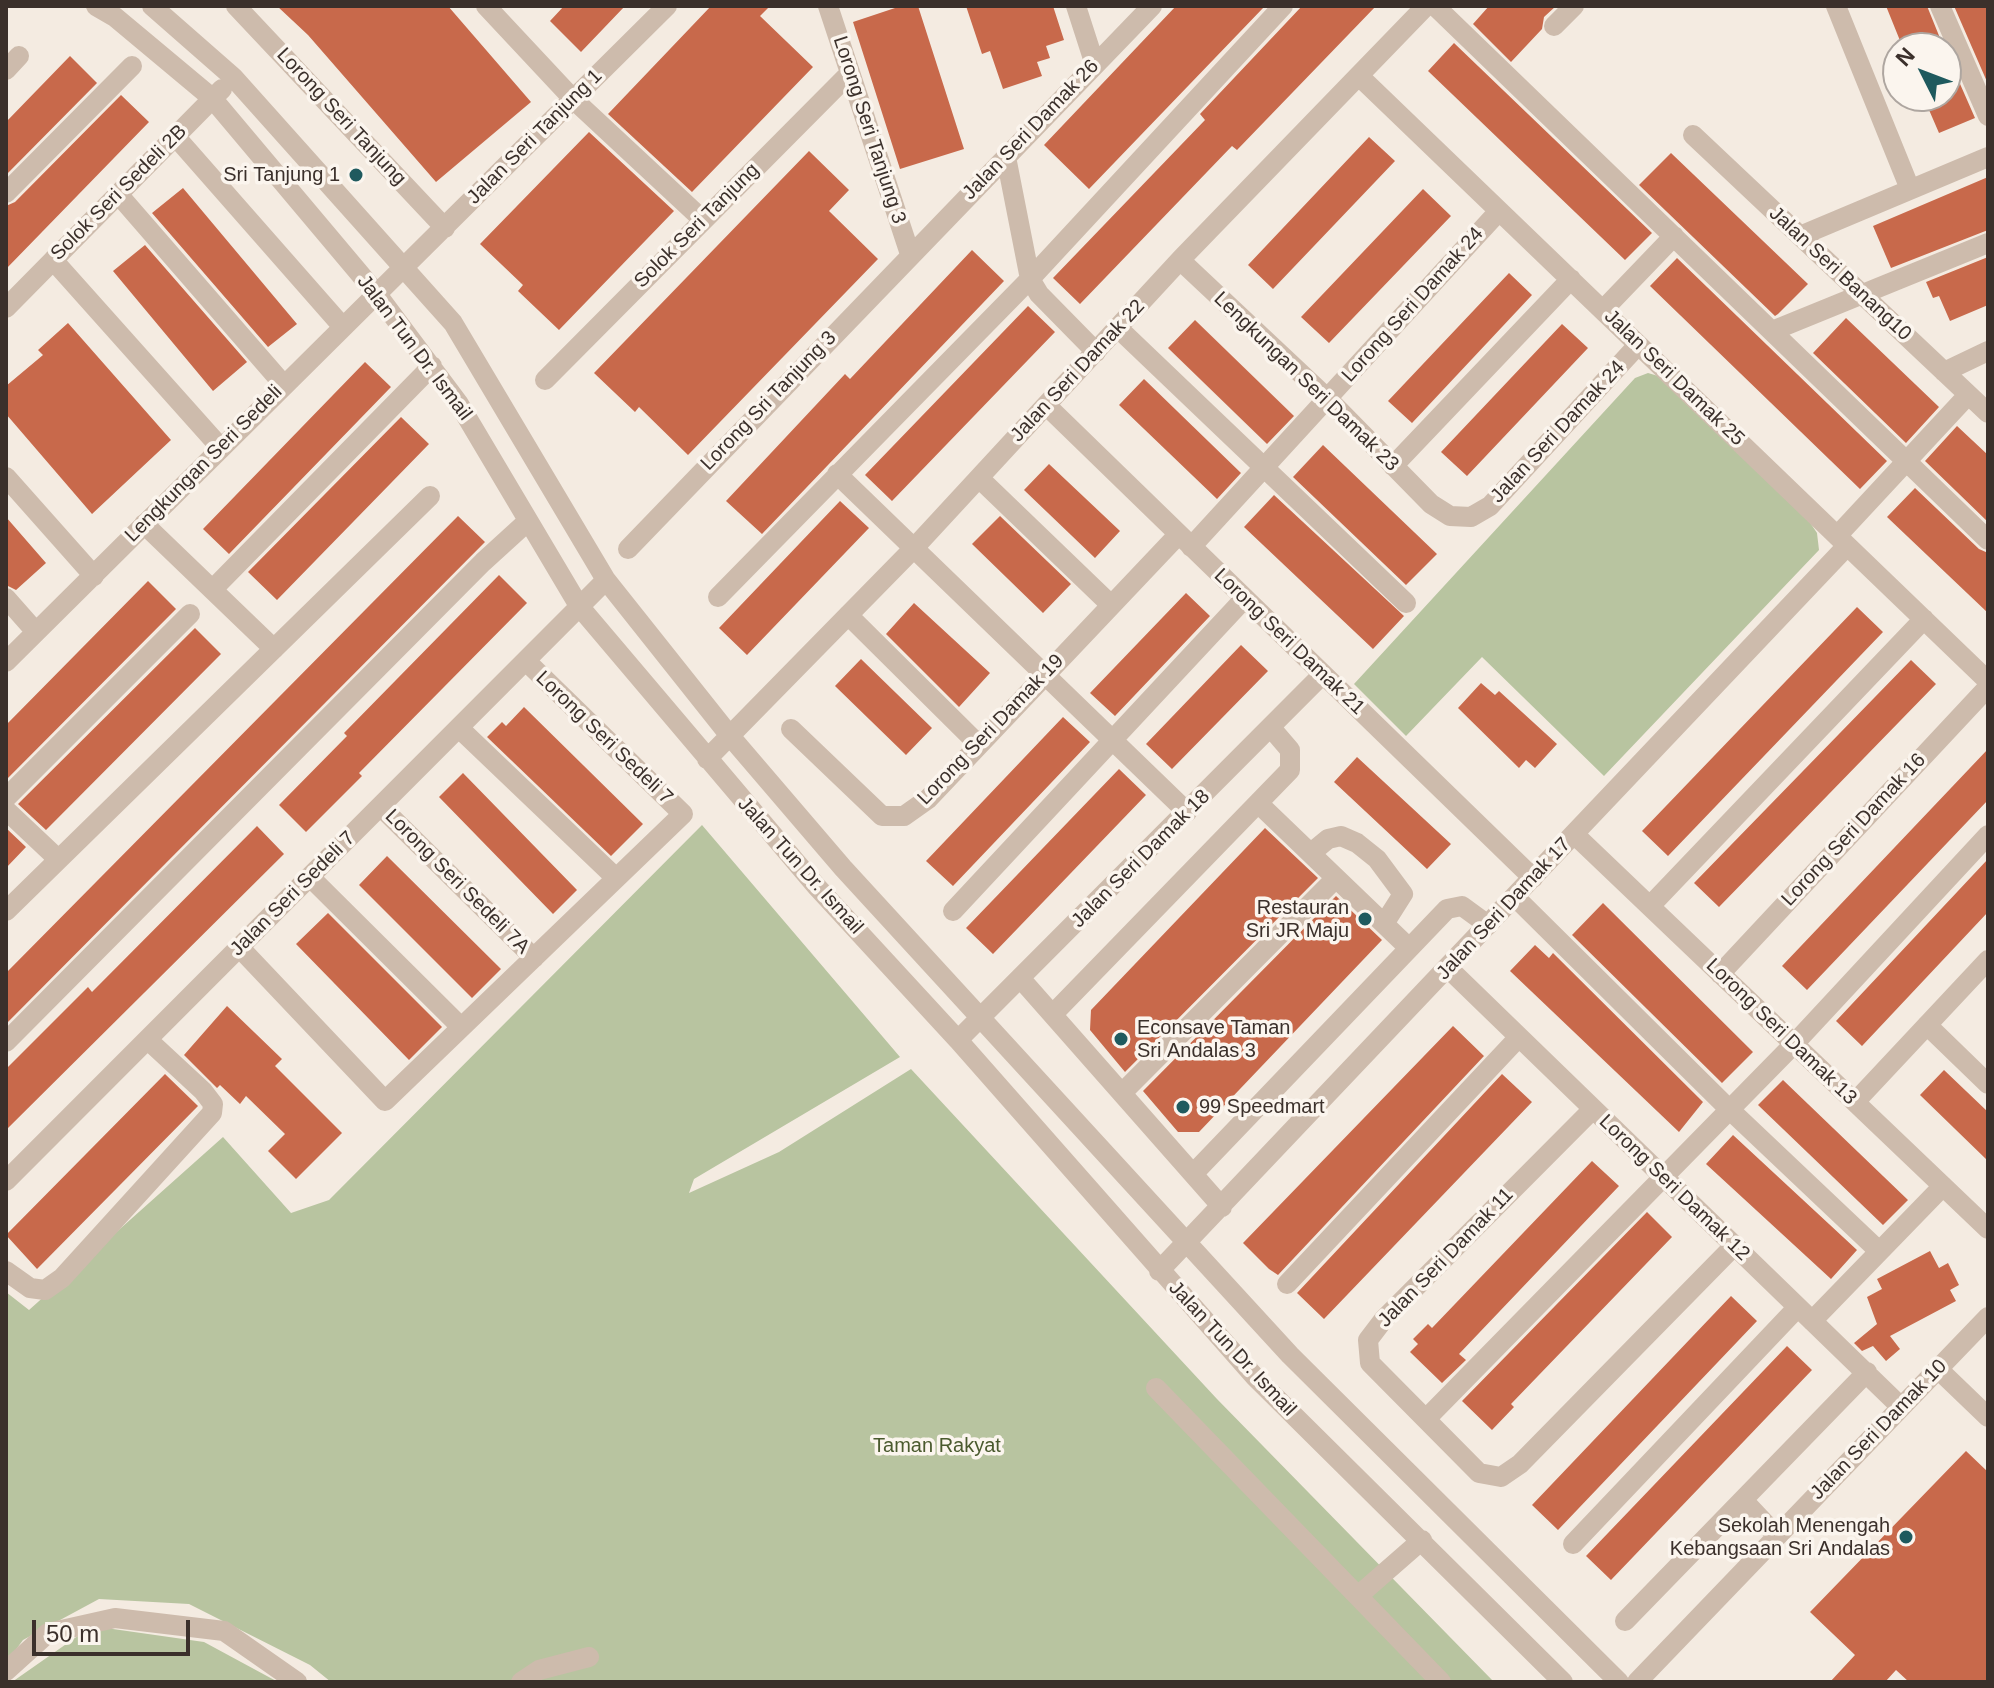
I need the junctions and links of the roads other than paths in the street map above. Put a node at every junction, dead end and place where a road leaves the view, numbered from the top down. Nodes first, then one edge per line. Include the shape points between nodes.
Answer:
1 (96, 6) edge
2 (152, 6) edge
3 (236, 6) edge
4 (486, 6) edge
5 (667, 6) edge
6 (828, 6) edge
7 (1076, 6) edge
8 (1152, 6) edge
9 (1283, 6) edge
10 (1426, 6) edge
11 (1435, 6) edge
12 (1574, 6) edge
13 (1836, 6) edge
14 (1940, 6) edge
15 (1554, 26) dead end
16 (1095, 65) junction
17 (132, 66) dead end
18 (850, 73) junction
19 (1359, 76) junction
20 (233, 77) junction
21 (212, 98) junction
22 (573, 99) junction
23 (1988, 116) edge
24 (1693, 135) dead end
25 (175, 136) junction
26 (1006, 157) junction
27 (1988, 157) edge
28 (1910, 189) junction
29 (6, 193) edge
30 (118, 194) junction
31 (1499, 211) junction
32 (703, 220) junction
33 (445, 228) junction
34 (1674, 236) junction
35 (1800, 236) junction
36 (1988, 243) edge
37 (910, 254) junction
38 (53, 260) junction
39 (1180, 260) junction
40 (403, 268) junction
41 (1030, 279) junction
42 (1571, 279) junction
43 (376, 293) junction
44 (1863, 295) junction
45 (6, 308) edge
46 (1603, 310) junction
47 (342, 326) junction
48 (1118, 328) junction
49 (1772, 331) junction
50 (1638, 345) junction
51 (1988, 351) edge
52 (1096, 352) junction
53 (432, 366) junction
54 (1944, 372) junction
55 (545, 380) dead end
56 (283, 384) junction
57 (1968, 395) junction
58 (1328, 399) junction
59 (1047, 406) junction
60 (1988, 413) edge
61 (220, 447) junction
62 (1906, 461) junction
63 (1393, 466) junction
64 (1264, 467) junction
65 (837, 474) junction
66 (6, 477) edge
67 (979, 478) junction
68 (430, 496) dead end
69 (1431, 504) joint
70 (528, 521) junction
71 (144, 524) junction
72 (1988, 540) edge
73 (1184, 541) junction
74 (1842, 541) junction
75 (914, 548) junction
76 (628, 549) dead end
77 (94, 576) junction
78 (606, 580) junction
79 (213, 589) junction
80 (718, 597) dead end
81 (6, 598) edge
82 (1245, 598) junction
83 (1406, 603) dead end
84 (1111, 605) junction
85 (579, 606) junction
86 (190, 614) dead end
87 (848, 615) junction
88 (1924, 619) junction
89 (36, 632) junction
90 (274, 649) junction
91 (526, 661) junction
92 (6, 662) edge
93 (1045, 674) junction
94 (1322, 675) junction
95 (1988, 684) edge
96 (459, 728) junction
97 (791, 729) dead end
98 (1272, 729) junction
99 (730, 736) junction
100 (1114, 741) junction
101 (979, 745) junction
102 (707, 759) junction
103 (6, 798) edge
104 (1258, 803) junction
105 (381, 807) junction
106 (6, 810) edge
107 (1187, 812) junction
108 (1574, 834) junction
109 (1988, 835) edge
110 (1311, 853) junction
111 (58, 859) junction
112 (310, 877) junction
113 (616, 878) junction
114 (1336, 878) junction
115 (1533, 878) junction
116 (1515, 897) junction
117 (1650, 906) junction
118 (6, 911) edge
119 (953, 911) dead end
120 (1384, 924) junction
121 (1488, 925) junction
122 (1408, 947) junction
123 (240, 948) junction
124 (534, 958) junction
125 (1988, 960) edge
126 (1448, 968) junction
127 (1720, 974) junction
128 (1021, 979) junction
129 (1054, 1013) junction
130 (980, 1018) junction
131 (1927, 1025) junction
132 (461, 1027) junction
133 (1519, 1037) junction
134 (148, 1040) junction
135 (958, 1040) junction
136 (6, 1042) edge
137 (1794, 1044) junction
138 (1988, 1084) edge
139 (1123, 1092) junction
140 (1855, 1102) junction
141 (1593, 1109) junction
142 (1729, 1109) junction
143 (1194, 1173) junction
144 (1662, 1178) junction
145 (6, 1181) edge
146 (1943, 1186) junction
147 (1222, 1207) junction
148 (1988, 1229) edge
149 (1187, 1244) junction
150 (1734, 1246) junction
151 (1879, 1251) junction
152 (6, 1271) edge
153 (1159, 1271) junction
154 (1287, 1284) dead end
155 (1804, 1314) junction
156 (1988, 1317) edge
157 (1938, 1369) junction
158 (1867, 1372) junction
159 (1156, 1388) dead end
160 (1901, 1407) junction
161 (1988, 1417) edge
162 (1426, 1419) junction
163 (1744, 1501) junction
164 (1777, 1536) junction
165 (1422, 1540) junction
166 (1573, 1544) dead end
167 (1359, 1595) junction
168 (1625, 1621) dead end
169 (589, 1657) dead end
170 (6, 1671) edge
171 (297, 1682) edge
172 (521, 1682) edge
173 (1441, 1682) edge
174 (1563, 1682) edge
175 (1619, 1682) edge
176 (1637, 1682) edge

1 - 21 street, Jalan Tun Dr. Ismail
2 - 20 street, Jalan Tun Dr. Ismail
3 - 33 street, Lorong Seri Tanjung
4 - 22 street
5 - 22 street, Jalan Seri Tanjung 1
6 - 18 street, Lorong Seri Tanjung 3
7 - 16 street
8 - 16 street, Jalan Seri Damak 26
9 - 41 street
10 - 19 street, Jalan Seri Damak 22
11 - 34 street
12 - 15 street
13 - 28 street
14 - 23 street
16 - 26 street, Jalan Seri Damak 26
17 - 29 street
18 - 32 street, Solok Seri Tanjung
18 - 37 street, Lorong Seri Tanjung 3
19 - 31 street, Jalan Seri Damak 25
19 - 39 street, Jalan Seri Damak 22
20 - 21 street, Solok Seri Sedeli 2B
20 - 40 street, Jalan Tun Dr. Ismail
21 - 25 street, Solok Seri Sedeli 2B
21 - 43 street, Jalan Tun Dr. Ismail
22 - 32 street
22 - 33 street, Jalan Seri Tanjung 1
24 - 35 street, Jalan Seri Banang10
25 - 30 street, Solok Seri Sedeli 2B
25 - 47 street
26 - 37 street, Jalan Seri Damak 26
26 - 41 street
27 - 28 street
28 - 35 street
30 - 38 street, Solok Seri Sedeli 2B
30 - 56 street
31 - 42 street, Jalan Seri Damak 25
31 - 58 street, Lorong Seri Damak 24
32 - 55 street, Solok Seri Tanjung
33 - 40 street, Jalan Seri Tanjung 1
34 - 46 street
34 - 49 street
35 - 44 street, Jalan Seri Banang10
36 - 44 street
37 - 76 street, Lorong Sri Tanjung 3
38 - 45 street, Solok Seri Sedeli 2B
38 - 61 street
39 - 48 street, Jalan Seri Damak 22
39 - 58 street, Lengkungan Seri Damak 23
40 - 43 street, Lengkungan Seri Sedeli
40 - 78 street, Jalan Tun Dr. Ismail via 453,323
41 - 52 street
41 - 65 street
42 - 46 street, Jalan Seri Damak 25
42 - 63 street
43 - 47 street, Lengkungan Seri Sedeli
43 - 53 street, Jalan Tun Dr. Ismail
44 - 49 street
44 - 54 street, Jalan Seri Banang10
46 - 50 street, Jalan Seri Damak 25
47 - 56 street, Lengkungan Seri Sedeli
48 - 52 street, Jalan Seri Damak 22
48 - 64 street
49 - 62 street
50 - 69 street, Jalan Seri Damak 24 via 1490,506 1471,517 1450,516
50 - 74 street, Jalan Seri Damak 25
51 - 54 street
52 - 59 street, Jalan Seri Damak 22
53 - 70 street, Jalan Tun Dr. Ismail
53 - 79 street
54 - 57 street, Jalan Seri Banang10
56 - 61 street, Lengkungan Seri Sedeli
57 - 60 street, Jalan Seri Banang10
57 - 62 street, Jalan Seri Damak 17
58 - 63 street, Lengkungan Seri Damak 23
58 - 64 street, Lorong Seri Damak 24
59 - 67 street, Jalan Seri Damak 22
59 - 73 street, Lorong Seri Damak 21
61 - 71 street, Lengkungan Seri Sedeli
62 - 72 street
62 - 74 street, Jalan Seri Damak 17
63 - 69 street, Lengkungan Seri Damak 23
64 - 73 street, Lorong Seri Damak 19
64 - 83 street
65 - 75 street
65 - 80 street
66 - 77 street
67 - 75 street, Jalan Seri Damak 22
67 - 84 street
68 - 90 street
70 - 85 street, Jalan Tun Dr. Ismail
70 - 136 street
71 - 77 street, Lengkungan Seri Sedeli
71 - 79 street
73 - 82 street, Lorong Seri Damak 21
73 - 84 street, Lorong Seri Damak 19
74 - 88 street, Jalan Seri Damak 25
74 - 108 street, Jalan Seri Damak 17
75 - 87 street, Jalan Seri Damak 22
75 - 93 street
77 - 89 street, Lengkungan Seri Sedeli
78 - 85 street, Jalan Seri Sedeli 7
78 - 99 street, Jalan Tun Dr. Ismail
79 - 90 street
81 - 89 street
82 - 94 street, Lorong Seri Damak 21
82 - 100 street
84 - 93 street, Lorong Seri Damak 19
85 - 91 street, Jalan Seri Sedeli 7
85 - 102 street, Jalan Tun Dr. Ismail
86 - 103 street
87 - 99 street, Jalan Seri Damak 22
87 - 101 street
88 - 95 street, Jalan Seri Damak 25
88 - 117 street
89 - 92 street, Lengkungan Seri Sedeli
90 - 111 street
91 - 96 street, Jalan Seri Sedeli 7
91 - 113 street, Lorong Seri Sedeli 7 via 683,814
93 - 100 street
93 - 101 street, Lorong Seri Damak 19
94 - 98 street, Jalan Seri Damak 18
94 - 115 street, Lorong Seri Damak 21
95 - 127 street, Lorong Seri Damak 16
96 - 105 street, Jalan Seri Sedeli 7
96 - 113 street
97 - 101 street, Lorong Seri Damak 19 via 882,816 904,816 928,799
98 - 104 street via 1293,761
98 - 107 street, Jalan Seri Damak 18
99 - 102 street, Jalan Seri Damak 22
99 - 130 street, Jalan Tun Dr. Ismail
100 - 107 street
100 - 119 street
102 - 135 street, Jalan Tun Dr. Ismail
104 - 110 street
104 - 129 street
105 - 112 street, Jalan Seri Sedeli 7
105 - 124 street, Lorong Seri Sedeli 7A
106 - 111 street
107 - 128 street, Jalan Seri Damak 18
108 - 115 street, Jalan Seri Damak 17
108 - 117 street, Lorong Seri Damak 13
109 - 137 street
110 - 114 street
110 - 120 street via 1341,836 1377,859 1403,894
111 - 118 street
112 - 123 street, Jalan Seri Sedeli 7
112 - 132 street
113 - 124 street
114 - 120 street
114 - 139 street
115 - 116 street, Jalan Seri Damak 17
116 - 121 street, Jalan Seri Damak 17
116 - 142 street
117 - 127 street, Lorong Seri Damak 13
120 - 122 street
121 - 122 street via 1454,906
121 - 126 street, Jalan Seri Damak 17
122 - 143 street
123 - 132 street via 385,1101
123 - 134 street, Jalan Seri Sedeli 7
124 - 132 street
125 - 131 street
126 - 133 street, Lorong Seri Damak 12
126 - 147 street, Jalan Seri Damak 17
127 - 137 street, Lorong Seri Damak 13
128 - 129 street
128 - 130 street, Jalan Seri Damak 18
129 - 139 street
130 - 135 street, Jalan Seri Damak 18
130 - 149 street, Jalan Tun Dr. Ismail
131 - 138 street
131 - 140 street
133 - 141 street, Lorong Seri Damak 12
133 - 154 street
134 - 145 street, Jalan Seri Sedeli 7
134 - 152 street via 203,1091 213,1104 212,1113 62,1278 45,1290 30,1288
135 - 153 street, Jalan Tun Dr. Ismail
137 - 140 street, Lorong Seri Damak 13
137 - 142 street
139 - 143 street
140 - 146 street, Lorong Seri Damak 13
141 - 144 street, Lorong Seri Damak 12
141 - 162 street, Jalan Seri Damak 11 via 1368,1340 1370,1363
142 - 144 street
142 - 151 street
143 - 147 street
144 - 150 street, Lorong Seri Damak 12
144 - 162 street
146 - 148 street, Lorong Seri Damak 13
146 - 151 street
147 - 149 street, Jalan Seri Damak 17
149 - 153 street, Jalan Seri Damak 17
149 - 175 street, Jalan Tun Dr. Ismail via 1290,1355
150 - 155 street, Lorong Seri Damak 12
150 - 162 street, Jalan Seri Damak 11 via 1520,1464 1501,1477 1479,1473
151 - 155 street
153 - 165 street, Jalan Tun Dr. Ismail via 1255,1377
155 - 158 street, Lorong Seri Damak 12
155 - 166 street
156 - 157 street, Jalan Seri Damak 10
157 - 160 street, Jalan Seri Damak 10
157 - 161 street
158 - 160 street, Lorong Seri Damak 12
158 - 163 street
159 - 167 street
160 - 164 street, Jalan Seri Damak 10
163 - 164 street
163 - 168 street
164 - 176 street, Jalan Seri Damak 10
165 - 167 street
165 - 174 street, Jalan Tun Dr. Ismail
167 - 173 street
169 - 172 street via 539,1670
170 - 171 street via 48,1633 115,1618 224,1631

